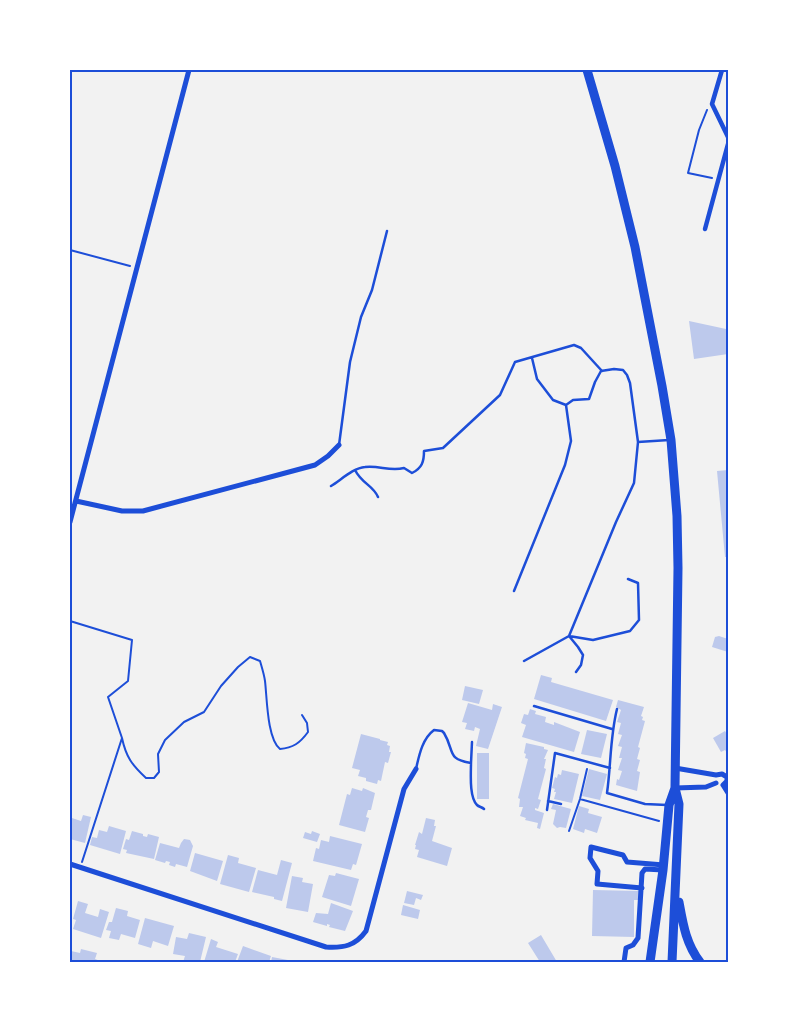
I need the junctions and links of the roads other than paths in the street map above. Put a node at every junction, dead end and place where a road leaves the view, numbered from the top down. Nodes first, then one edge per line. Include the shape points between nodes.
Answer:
1 (189, 70) edge
2 (587, 70) edge
3 (722, 70) edge
4 (728, 137) edge
5 (728, 144) edge
6 (705, 229) dead end
7 (387, 231) dead end
8 (532, 358) junction
9 (602, 371) junction
10 (566, 405) junction
11 (671, 440) junction
12 (638, 442) junction
13 (339, 445) joint
14 (356, 470) junction
15 (331, 486) dead end
16 (378, 496) dead end
17 (76, 501) junction
18 (70, 522) edge
19 (628, 579) dead end
20 (514, 591) dead end
21 (569, 636) junction
22 (524, 661) dead end
23 (576, 672) dead end
24 (534, 706) dead end
25 (617, 709) dead end
26 (612, 729) junction
27 (472, 742) dead end
28 (470, 763) junction
29 (610, 768) junction
30 (675, 768) junction
31 (416, 770) joint
32 (716, 776) junction
33 (727, 777) edge
34 (716, 783) junction
35 (723, 785) junction
36 (675, 788) junction
37 (728, 793) edge
38 (548, 801) junction
39 (561, 804) dead end
40 (669, 805) junction
41 (484, 808) dead end
42 (547, 810) dead end
43 (70, 864) edge
44 (664, 868) junction
45 (676, 884) junction
46 (642, 888) junction
47 (624, 962) edge
48 (650, 962) edge
49 (672, 962) edge
50 (700, 962) edge

1 - 17 street
2 - 11 main road via 635,247
3 - 4 street via 712,104
5 - 6 street
7 - 13 lane via 350,362
8 - 9 lane via 574,345 581,348
8 - 10 lane via 537,379 553,400
8 - 14 lane via 515,362 500,395 442,448 424,451 420,469 412,473 404,468 395,471 366,466
9 - 10 lane via 594,382 589,399 573,400
9 - 12 lane via 623,370 627,374
10 - 20 lane via 571,441 565,465
11 - 12 lane
11 - 30 main road via 678,559
12 - 21 lane via 634,483
13 - 17 street via 315,466 143,511 122,511
14 - 15 lane
14 - 16 lane via 359,478
17 - 18 street
19 - 21 lane via 638,583 638,620 630,631 594,640
21 - 22 lane
21 - 23 lane via 583,655
24 - 26 lane
25 - 26 lane
26 - 29 lane
27 - 28 lane
28 - 31 lane via 456,760 444,733 434,730 420,751
28 - 41 lane via 474,800
29 - 38 lane via 555,753
29 - 40 lane via 608,793 645,804
30 - 32 street
30 - 36 main road
31 - 43 street via 404,789 366,931 352,945 341,948 326,947
32 - 33 street via 722,774
32 - 34 street
33 - 35 street
34 - 35 street
34 - 36 street
35 - 37 street
36 - 40 main road
36 - 45 main road via 679,804
38 - 39 lane
38 - 42 lane
40 - 44 main road
44 - 46 street via 645,869
44 - 46 street via 627,862 623,855 591,847 590,858 598,871 596,884
44 - 48 main road
45 - 49 main road
45 - 50 main road via 686,937
46 - 47 street via 638,938 626,948

